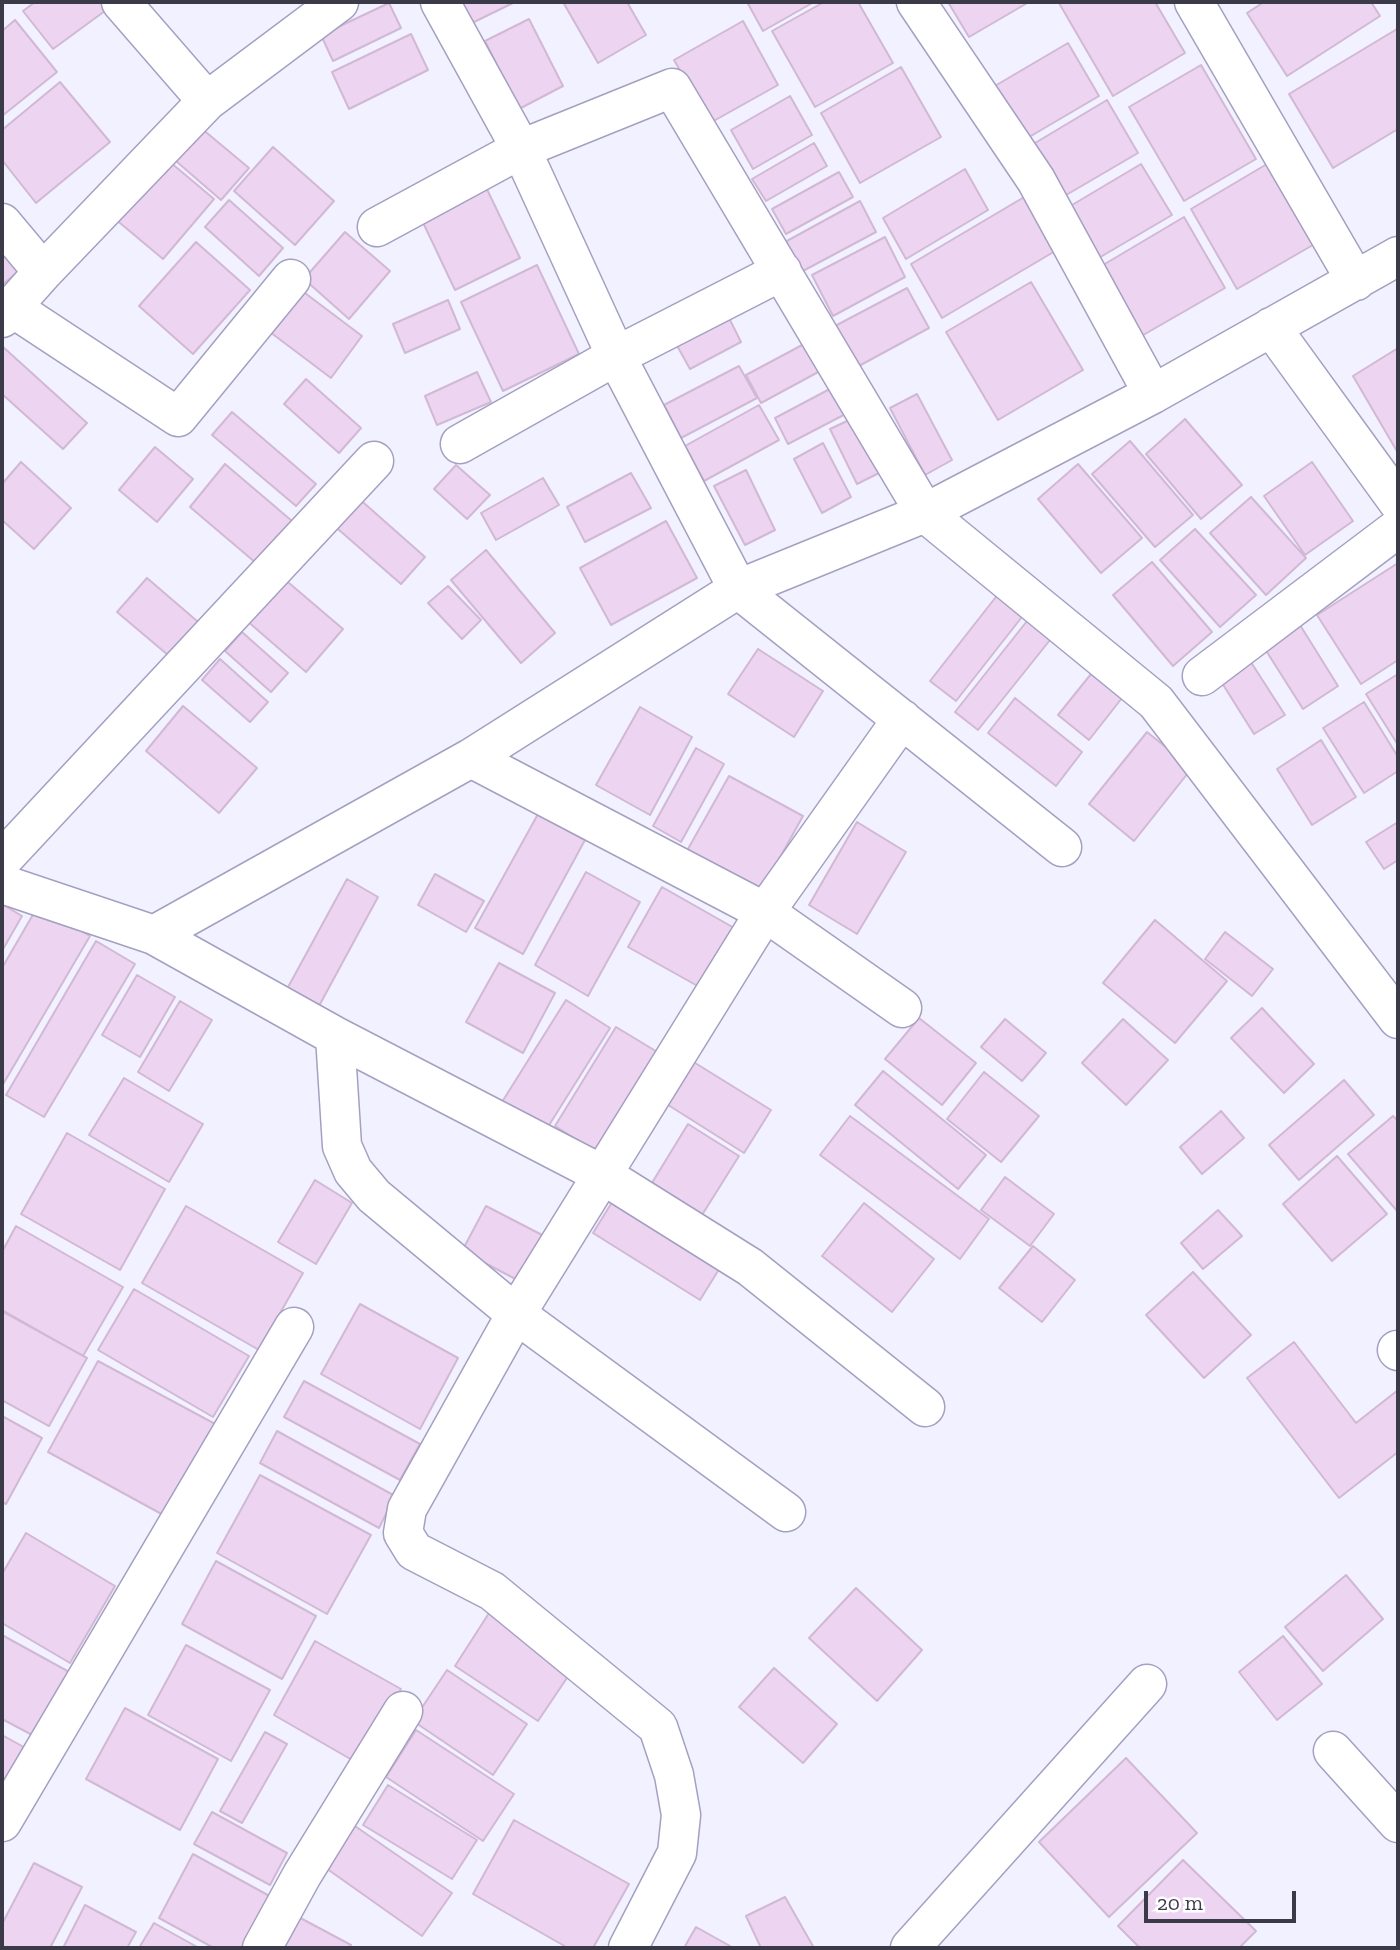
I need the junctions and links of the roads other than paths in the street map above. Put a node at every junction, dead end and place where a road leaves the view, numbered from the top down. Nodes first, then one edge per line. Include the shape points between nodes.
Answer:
1 (121, 2) edge
2 (339, 2) edge
3 (440, 2) edge
4 (916, 2) edge
5 (1194, 2) edge
6 (207, 101) junction
7 (521, 149) junction
8 (2, 223) edge
9 (377, 227) dead end
10 (1398, 257) edge
11 (782, 271) junction
12 (43, 272) junction
13 (291, 279) dead end
14 (1356, 281) junction
15 (6, 312) edge
16 (1271, 327) junction
17 (616, 356) junction
18 (1153, 394) junction
19 (460, 444) dead end
20 (374, 461) dead end
21 (1398, 502) edge
22 (925, 513) junction
23 (1398, 528) edge
24 (738, 589) junction
25 (1202, 676) dead end
26 (902, 719) junction
27 (471, 758) junction
28 (1062, 847) dead end
29 (2, 860) edge
30 (2, 884) edge
31 (765, 912) junction
32 (154, 935) junction
33 (902, 1008) dead end
34 (1398, 1019) edge
35 (335, 1037) junction
36 (603, 1175) junction
37 (516, 1314) junction
38 (294, 1327) dead end
39 (925, 1407) dead end
40 (786, 1512) dead end
41 (1147, 1684) dead end
42 (403, 1711) dead end
43 (1334, 1751) dead end
44 (2, 1822) edge
45 (1398, 1823) edge
46 (262, 1948) edge
47 (628, 1948) edge
48 (910, 1948) edge

1 - 6 street
2 - 6 street
3 - 7 street
4 - 18 street via 1036,180
5 - 14 street
6 - 12 street
7 - 9 street
7 - 11 street via 672,88
7 - 17 street
8 - 12 street
10 - 14 street
11 - 17 street
11 - 22 street
12 - 15 street
13 - 15 street via 178,417
14 - 16 street
16 - 18 street
16 - 21 street
17 - 19 street
17 - 24 street
18 - 22 street
20 - 29 street
22 - 24 street
22 - 34 street via 1156,702
23 - 25 street
24 - 26 street
24 - 27 street
26 - 28 street
26 - 31 street
27 - 31 street
27 - 32 street
30 - 32 street
31 - 33 street
31 - 36 street
32 - 35 street
35 - 36 street
35 - 37 street via 342,1146 353,1171 374,1196
36 - 37 street
36 - 39 street via 750,1267
37 - 40 street
37 - 47 street via 407,1509 404,1533 414,1551 492,1591 658,1727 681,1815 677,1853
38 - 44 street
41 - 48 street
42 - 46 street
43 - 45 street

